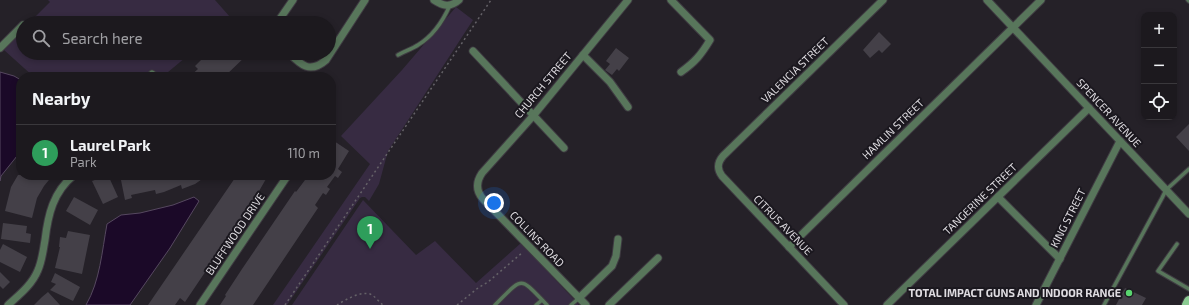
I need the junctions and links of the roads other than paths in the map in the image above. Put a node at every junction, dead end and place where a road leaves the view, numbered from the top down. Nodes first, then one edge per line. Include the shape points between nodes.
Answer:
1 (293, 0) edge
2 (365, 0) edge
3 (434, 0) edge
4 (459, 0) edge
5 (628, 0) edge
6 (671, 0) edge
7 (883, 0) edge
8 (987, 0) edge
9 (1041, 0) edge
10 (450, 6) junction
11 (282, 16) edge
12 (1013, 28) junction
13 (16, 32) edge
14 (336, 45) edge
15 (0, 48) edge
16 (473, 51) dead end
17 (398, 55) dead end
18 (583, 55) junction
19 (297, 60) edge
20 (326, 60) edge
21 (681, 72) dead end
22 (628, 107) dead end
23 (1089, 108) junction
24 (533, 116) junction
25 (1120, 141) junction
26 (564, 148) dead end
27 (723, 156) joint
28 (1189, 169) edge
29 (69, 180) edge
30 (285, 180) edge
31 (477, 185) joint
32 (1166, 190) junction
33 (998, 197) junction
34 (1189, 214) edge
35 (618, 239) dead end
36 (1177, 244) dead end
37 (789, 247) junction
38 (658, 258) dead end
39 (1060, 259) junction
40 (1189, 290) edge
41 (579, 298) junction
42 (542, 300) junction
43 (1189, 301) edge
44 (8, 305) edge
45 (200, 305) edge
46 (495, 305) edge
47 (536, 305) edge
48 (547, 305) edge
49 (571, 305) edge
50 (586, 305) edge
51 (609, 305) edge
52 (844, 305) edge
53 (888, 305) edge
54 (1036, 305) edge
55 (1104, 305) edge
56 (1187, 305) edge

1 - 11 street
2 - 14 street
3 - 10 street
4 - 10 street
5 - 18 street, CHURCH STREET
6 - 21 street via 710,40 696,61
7 - 27 street, VALENCIA STREET
8 - 12 street, SPENCER AVENUE
9 - 12 street
10 - 17 lane via 430,37
12 - 23 street, SPENCER AVENUE
12 - 37 street, HAMLIN STREET
13 - 15 street
16 - 24 street
18 - 22 street via 610,82
18 - 24 street, CHURCH STREET
19 - 20 street via 303,66 314,67
23 - 25 street, SPENCER AVENUE
23 - 33 street, TANGERINE STREET
24 - 26 street
24 - 31 street, CHURCH STREET via 482,173
25 - 32 street, SPENCER AVENUE
25 - 39 street, KING STREET
27 - 37 street, CITRUS AVENUE via 718,167 722,176
28 - 32 lane
29 - 44 street via 51,207 36,275
30 - 45 street, BLUFFWOOD DRIVE
31 - 41 street, COLLINS ROAD via 483,199
32 - 34 street, SPENCER AVENUE
32 - 55 lane
33 - 39 street
33 - 53 street, TANGERINE STREET
35 - 41 street via 612,266
36 - 40 lane via 1158,271
37 - 52 street, CITRUS AVENUE
38 - 51 street
39 - 54 street, KING STREET
41 - 49 lane
41 - 50 street, COLLINS ROAD
42 - 46 lane via 521,282
42 - 47 lane
42 - 48 lane
43 - 56 main road

